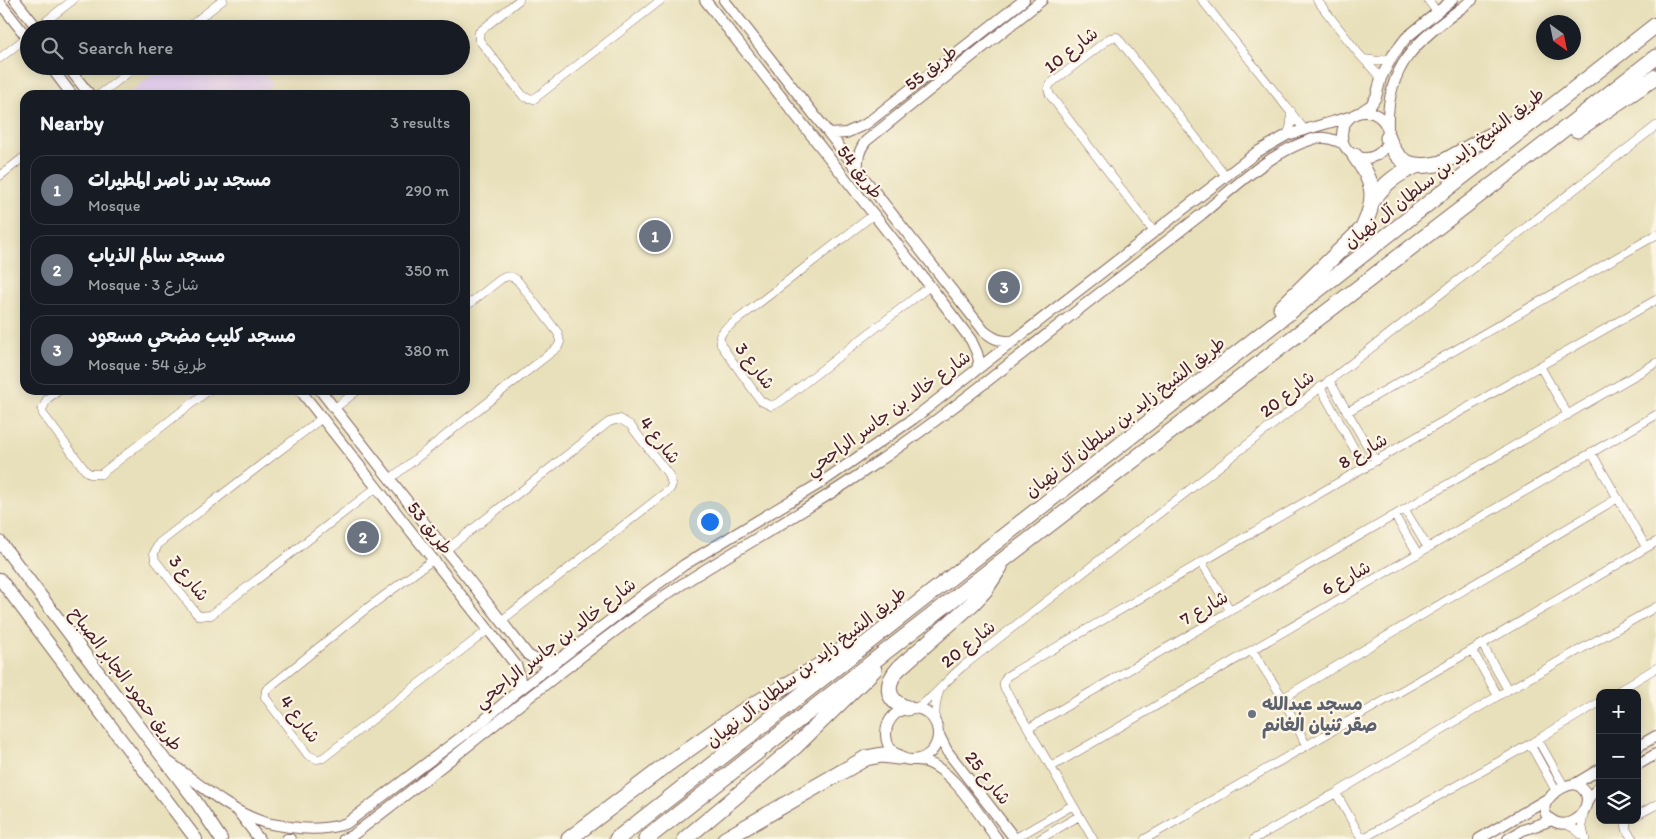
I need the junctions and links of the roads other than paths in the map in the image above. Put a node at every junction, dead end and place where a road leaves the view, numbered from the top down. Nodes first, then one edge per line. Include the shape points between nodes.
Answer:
1 (16, 0) edge
2 (73, 0) edge
3 (223, 0) edge
4 (519, 0) edge
5 (661, 0) edge
6 (705, 0) edge
7 (724, 0) edge
8 (1024, 0) edge
9 (1042, 0) edge
10 (1202, 0) edge
11 (1317, 0) edge
12 (1428, 0) edge
13 (1452, 0) edge
14 (1472, 0) edge
15 (0, 3) edge
16 (1437, 12) junction
17 (31, 20) edge
18 (47, 20) edge
19 (197, 20) edge
20 (1656, 25) edge
21 (20, 29) edge
22 (20, 44) edge
23 (1656, 57) edge
24 (0, 58) edge
25 (1363, 58) junction
26 (1391, 58) junction
27 (57, 75) edge
28 (74, 75) edge
29 (125, 75) edge
30 (1656, 77) edge
31 (1381, 78) junction
32 (68, 90) edge
33 (86, 90) edge
34 (106, 90) edge
35 (1554, 107) junction
36 (1291, 111) junction
37 (1362, 111) junction
38 (1349, 117) junction
39 (866, 124) junction
40 (1656, 126) edge
41 (1304, 129) junction
42 (830, 134) junction
43 (1388, 134) junction
44 (872, 135) junction
45 (1287, 135) junction
46 (1342, 143) junction
47 (1354, 156) junction
48 (20, 160) edge
49 (1416, 166) junction
50 (1512, 170) junction
51 (858, 171) junction
52 (0, 176) edge
53 (1226, 176) junction
54 (1373, 200) junction
55 (873, 215) junction
56 (1154, 232) junction
57 (1656, 234) edge
58 (1128, 252) junction
59 (1113, 264) junction
60 (1137, 264) junction
61 (1121, 276) junction
62 (930, 286) junction
63 (1656, 300) edge
64 (470, 303) edge
65 (978, 323) junction
66 (965, 332) junction
67 (1015, 341) junction
68 (1232, 357) junction
69 (1656, 363) edge
70 (1540, 368) junction
71 (977, 369) junction
72 (1329, 380) junction
73 (1320, 387) junction
74 (53, 395) edge
75 (203, 395) edge
76 (304, 395) edge
77 (324, 395) edge
78 (351, 395) edge
79 (334, 408) junction
80 (1347, 412) junction
81 (1568, 415) junction
82 (1656, 415) edge
83 (322, 418) junction
84 (353, 432) junction
85 (342, 444) junction
86 (368, 451) junction
87 (1591, 452) junction
88 (863, 455) junction
89 (355, 461) junction
90 (1376, 461) junction
91 (1365, 468) junction
92 (865, 471) junction
93 (390, 478) junction
94 (822, 482) junction
95 (377, 487) junction
96 (830, 494) junction
97 (1618, 498) junction
98 (1405, 510) junction
99 (1395, 516) junction
100 (0, 542) edge
101 (1656, 542) edge
102 (1646, 547) junction
103 (1428, 548) junction
104 (446, 550) junction
105 (1418, 554) junction
106 (1006, 557) junction
107 (434, 559) junction
108 (1202, 563) junction
109 (684, 565) junction
110 (694, 576) junction
111 (0, 579) edge
112 (0, 590) edge
113 (913, 606) junction
114 (1656, 606) edge
115 (1230, 610) junction
116 (31, 618) junction
117 (501, 621) junction
118 (924, 621) junction
119 (489, 629) junction
120 (1482, 644) junction
121 (522, 647) junction
122 (1252, 650) junction
123 (1472, 650) junction
124 (510, 656) junction
125 (561, 658) junction
126 (1656, 668) edge
127 (940, 689) junction
128 (1622, 689) edge
129 (1508, 690) junction
130 (518, 692) junction
131 (1498, 696) junction
132 (1283, 698) junction
133 (1596, 704) edge
134 (911, 708) junction
135 (935, 721) junction
136 (1029, 728) junction
137 (938, 734) junction
138 (1656, 736) edge
139 (1538, 740) junction
140 (1530, 744) junction
141 (1306, 745) junction
142 (1641, 745) edge
143 (1656, 754) edge
144 (898, 757) junction
145 (165, 760) junction
146 (918, 760) junction
147 (1641, 763) edge
148 (1051, 767) junction
149 (1596, 771) edge
150 (1565, 787) junction
151 (394, 788) junction
152 (1596, 791) edge
153 (1336, 793) junction
154 (1548, 799) junction
155 (400, 800) junction
156 (1073, 805) junction
157 (1656, 805) edge
158 (1586, 806) junction
159 (239, 812) junction
160 (1641, 812) edge
161 (1079, 816) junction
162 (1552, 820) junction
163 (1565, 824) junction
164 (1626, 824) edge
165 (196, 839) edge
166 (221, 839) edge
167 (259, 839) edge
168 (344, 839) edge
169 (569, 839) edge
170 (617, 839) edge
171 (646, 839) edge
172 (685, 839) edge
173 (725, 839) edge
174 (997, 839) edge
175 (1014, 839) edge
176 (1040, 839) edge
177 (1093, 839) edge
178 (1145, 839) edge
179 (1254, 839) edge
180 (1362, 839) edge
181 (1479, 839) edge
182 (1508, 839) edge
183 (1585, 839) edge
184 (1633, 839) edge

1 - 17 street
2 - 18 street
3 - 19 street
4 - 5 street via 479,32 479,40 524,97 534,99
6 - 55 street, طريق 54
7 - 42 street, طريق 54
8 - 39 street, طريق 55
9 - 44 street, طريق 55
10 - 36 street
11 - 25 street
12 - 16 street
13 - 16 street
14 - 43 street via 1428,35 1398,71 1389,98
15 - 21 street
16 - 26 street via 1406,38
20 - 35 highway, طريق الشيخ زايد بن سلطان آل نهيان
22 - 24 street
23 - 50 highway, طريق الشيخ زايد بن سلطان آل نهيان
25 - 26 street via 1379,61
25 - 31 street
26 - 31 street
27 - 32 street
28 - 33 street
29 - 34 street
30 - 50 highway
31 - 37 street via 1376,97
35 - 49 highway via 1518,120 1441,163
35 - 68 highway, طريق الشيخ زايد بن سلطان آل نهيان
36 - 41 street
36 - 45 street
37 - 38 street
37 - 43 street via 1379,115
38 - 41 street, شارع خالد بن جاسر الراجحي
38 - 46 street via 1343,124
39 - 42 street, طريق 55 via 846,133
39 - 44 street via 866,133
40 - 72 street, شارع 20
41 - 45 street, شارع خالد بن جاسر الراجحي
42 - 51 street, طريق 54
43 - 47 street via 1385,147 1379,153 1372,157
43 - 49 highway via 1393,150 1400,158
44 - 51 street, طريق 55 via 859,153
45 - 53 street, شارع خالد بن جاسر الراجحي via 1257,152
46 - 47 street
46 - 60 street, شارع خالد بن جاسر الراجحي via 1326,137 1316,138 1266,162
47 - 54 highway via 1367,176
48 - 52 street
49 - 54 highway via 1391,179
50 - 106 highway, طريق الشيخ زايد بن سلطان آل نهيان
51 - 65 street, طريق 54
53 - 56 street, شارع خالد بن جاسر الراجحي
53 - 56 street, شارع 10 via 1117,37 1110,38 1050,84 1050,95
54 - 68 highway via 1363,228
55 - 62 street, طريق 54
55 - 62 street, شارع 3 via 720,336 720,345 761,401 771,406 780,402
56 - 58 street, شارع خالد بن جاسر الراجحي
57 - 80 street
58 - 59 street, شارع خالد بن جاسر الراجحي
58 - 60 street via 1131,261
59 - 61 street via 1119,267
59 - 67 street, شارع خالد بن جاسر الراجحي
60 - 61 street, شارع خالد بن جاسر الراجحي
61 - 92 street, شارع خالد بن جاسر الراجحي
62 - 66 street, طريق 54
63 - 70 street, شارع 8
64 - 93 street via 501,279 513,278 558,333 560,342 555,350
65 - 66 street via 975,330
65 - 67 street, طريق 54 via 996,340
66 - 71 street, طريق 54 via 977,353
67 - 71 street, شارع خالد بن جاسر الراجحي
68 - 113 highway, طريق الشيخ زايد بن سلطان آل نهيان
69 - 81 street, شارع 7
70 - 81 street
70 - 90 street, شارع 8
71 - 88 street, شارع خالد بن جاسر الراجحي
72 - 73 street, شارع 20
72 - 80 street
73 - 91 street
73 - 127 street, شارع 20 via 962,667
74 - 75 street via 47,399 43,414 84,470 95,475 101,474
76 - 83 street, طريق 53
77 - 79 street, طريق 53
78 - 79 street
79 - 84 street, طريق 53
80 - 90 street
81 - 98 street, شارع 7
82 - 87 street, شارع 6
83 - 85 street, طريق 53
83 - 95 street, شارع 3 via 159,543 154,553 155,560 196,613 199,616 211,615
84 - 85 street via 353,443
84 - 86 street, طريق 53
85 - 89 street, طريق 53
86 - 89 street via 358,450
86 - 93 street, طريق 53
87 - 97 street
87 - 103 street, شارع 6
88 - 92 street via 857,465
88 - 94 street, شارع خالد بن جاسر الراجحي
89 - 95 street, طريق 53
90 - 91 street, شارع 8
91 - 108 street, شارع 8
92 - 96 street, شارع خالد بن جاسر الراجحي
93 - 104 street, طريق 53
94 - 96 street via 828,485
94 - 109 street, شارع خالد بن جاسر الراجحي
95 - 107 street, طريق 53
96 - 110 street, شارع خالد بن جاسر الراجحي
97 - 102 street
97 - 132 street
98 - 99 street, شارع 7
98 - 103 street
99 - 105 street
99 - 115 street, شارع 7
100 - 145 main road, طريق حمود الجابر الصباح
101 - 102 street
102 - 120 street
103 - 105 street, شارع 6
104 - 117 street, طريق 53
104 - 117 street, شارع 4 via 609,422 620,419 630,424 669,475 670,489
105 - 122 street, شارع 6
106 - 118 highway, طريق الشيخ زايد بن سلطان آل نهيان
106 - 134 highway via 979,596 892,677 889,686 892,696 897,704
107 - 119 street, طريق 53
107 - 119 street, شارع 4 via 266,690 265,697 308,754 317,759 323,758
108 - 115 street
108 - 136 street, شارع 8 via 1007,676 1004,687
109 - 110 street via 694,567
109 - 125 street, شارع خالد بن جاسر الراجحي
110 - 155 street, شارع خالد بن جاسر الراجحي via 634,617
111 - 116 main road
112 - 116 street
113 - 169 highway via 740,713
113 - 170 highway, طريق الشيخ زايد بن سلطان آل نهيان
114 - 129 street
115 - 136 street, شارع 7
116 - 165 main road
117 - 121 street, طريق 53
118 - 171 highway, طريق الشيخ زايد بن سلطان آل نهيان
118 - 172 highway via 796,746
119 - 124 street, طريق 53
120 - 123 street
120 - 129 street
121 - 124 street via 520,654
121 - 125 street, طريق 53 via 535,660 549,662
122 - 132 street
122 - 148 street, شارع 6
123 - 131 street
123 - 141 street
124 - 130 street, طريق 53 via 520,674
125 - 130 street, شارع خالد بن جاسر الراجحي
126 - 128 street
127 - 134 street, شارع 20 via 927,701
127 - 135 street, شارع 20
129 - 131 street
130 - 151 street, شارع خالد بن جاسر الراجحي
131 - 153 street
132 - 141 street
133 - 139 street
134 - 135 street via 925,712
134 - 144 street via 891,717 886,730 889,748
135 - 137 street
136 - 148 street, شارع 8
137 - 146 street via 932,752
137 - 175 street, شارع 25 via 945,749
138 - 142 street
139 - 140 street
139 - 150 street
140 - 150 street
140 - 180 street
141 - 178 street
143 - 147 street
144 - 146 street
144 - 173 highway via 878,755 866,758
145 - 159 street, شارع خالد بن جاسر الراجحي
145 - 166 main road, طريق حمود الجابر الصباح
146 - 174 street, شارع 25 via 934,764 947,774
148 - 156 street, شارع 8
149 - 150 street
150 - 154 street
150 - 158 street via 1584,789
151 - 155 street via 391,799
151 - 159 street, شارع خالد بن جاسر الراجحي via 347,823 332,828 310,830 265,823
152 - 158 street
153 - 179 street
153 - 180 street
154 - 162 street via 1545,812
154 - 181 street
155 - 168 street, شارع خالد بن جاسر الراجحي
156 - 161 street, شارع 8
156 - 175 street
157 - 160 street
158 - 163 street via 1576,820
158 - 183 street via 1582,825
159 - 167 street
161 - 176 street
161 - 177 street, شارع 8
162 - 163 street
162 - 182 street
163 - 183 street
164 - 184 street via 1626,830

